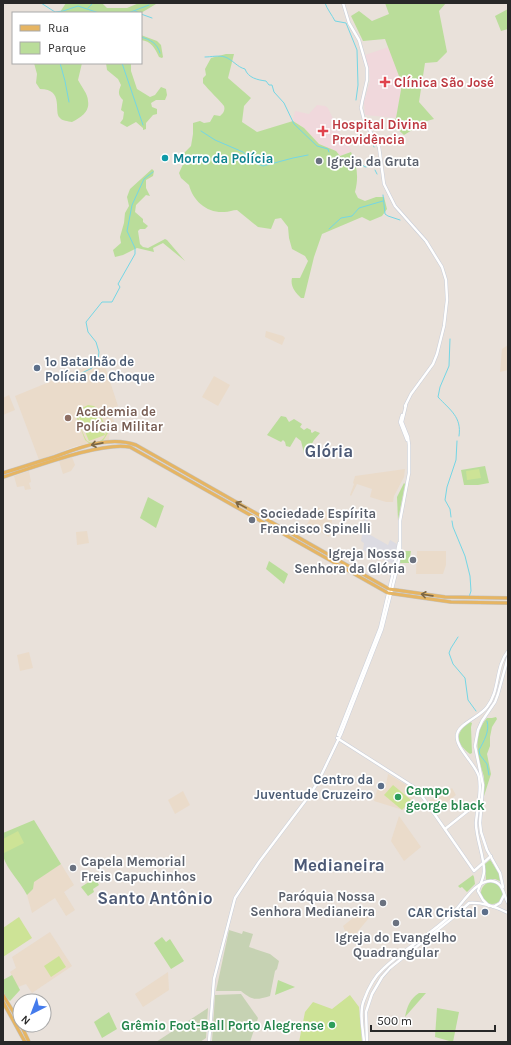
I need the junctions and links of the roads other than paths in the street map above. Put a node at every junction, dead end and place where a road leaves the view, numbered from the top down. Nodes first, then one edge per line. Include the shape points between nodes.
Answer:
1 (343, 3) edge
2 (406, 405) junction
3 (400, 422) junction
4 (404, 426) junction
5 (408, 441) junction
6 (3, 473) edge
7 (3, 477) edge
8 (403, 482) dead end
9 (407, 483) junction
10 (396, 520) dead end
11 (400, 521) junction
12 (390, 590) junction
13 (389, 594) junction
14 (508, 598) edge
15 (508, 603) edge
16 (508, 651) edge
17 (508, 657) edge
18 (502, 662) junction
19 (504, 668) junction
20 (338, 738) junction
21 (463, 750) junction
22 (476, 753) junction
23 (482, 799) junction
24 (478, 802) junction
25 (445, 829) junction
26 (491, 856) junction
27 (483, 864) junction
28 (479, 886) junction
29 (504, 890) junction
30 (504, 895) junction
31 (508, 903) edge
32 (489, 906) junction
33 (493, 907) junction
34 (508, 913) edge
35 (3, 995) edge
36 (3, 1002) edge
37 (12, 1010) edge
38 (25, 1042) edge
39 (209, 1042) edge
40 (364, 1042) edge
41 (367, 1042) edge

1 - 2 main road via 349,23 359,40 367,68 362,115 379,147 384,184 395,206 430,247 442,267 446,280 444,326 437,354
2 - 3 main road
2 - 4 main road via 402,422
3 - 4 main road
3 - 5 main road
4 - 5 main road
5 - 9 main road
12 -> 6 main road via 131,443 114,441 85,447
7 - 13 main road via 78,454 116,446 130,447
8 - 9 main road
9 - 11 main road
10 - 11 main road
11 - 12 main road via 400,542
12 - 13 main road
14 -> 12 main road via 446,597
13 - 15 main road via 451,602
13 - 20 main road via 377,635
16 - 18 main road
17 - 19 main road
18 - 19 main road
18 - 21 main road via 490,703 458,731 457,741
19 - 22 main road via 495,702 478,730
20 - 25 main road via 417,789
20 - 39 main road via 315,788 235,898 214,979
21 - 22 main road via 472,757
21 - 24 main road via 479,776
22 - 23 main road via 483,777
23 - 24 main road
23 - 26 main road via 481,832
24 - 25 main road
24 - 27 main road via 476,824
25 - 27 main road via 474,871
26 - 27 main road
26 - 29 main road via 500,873
27 - 28 main road via 483,879
28 - 29 main road via 486,881 495,881
28 - 32 main road via 479,895
28 - 40 main road via 468,894 453,913 382,969 363,1001
29 - 30 main road
30 - 31 main road
30 - 33 main road via 500,903
32 - 33 main road
32 - 41 main road via 476,903 466,905 456,916 395,964 382,978 372,994 366,1012
33 - 34 main road
35 - 37 main road
36 - 38 main road

